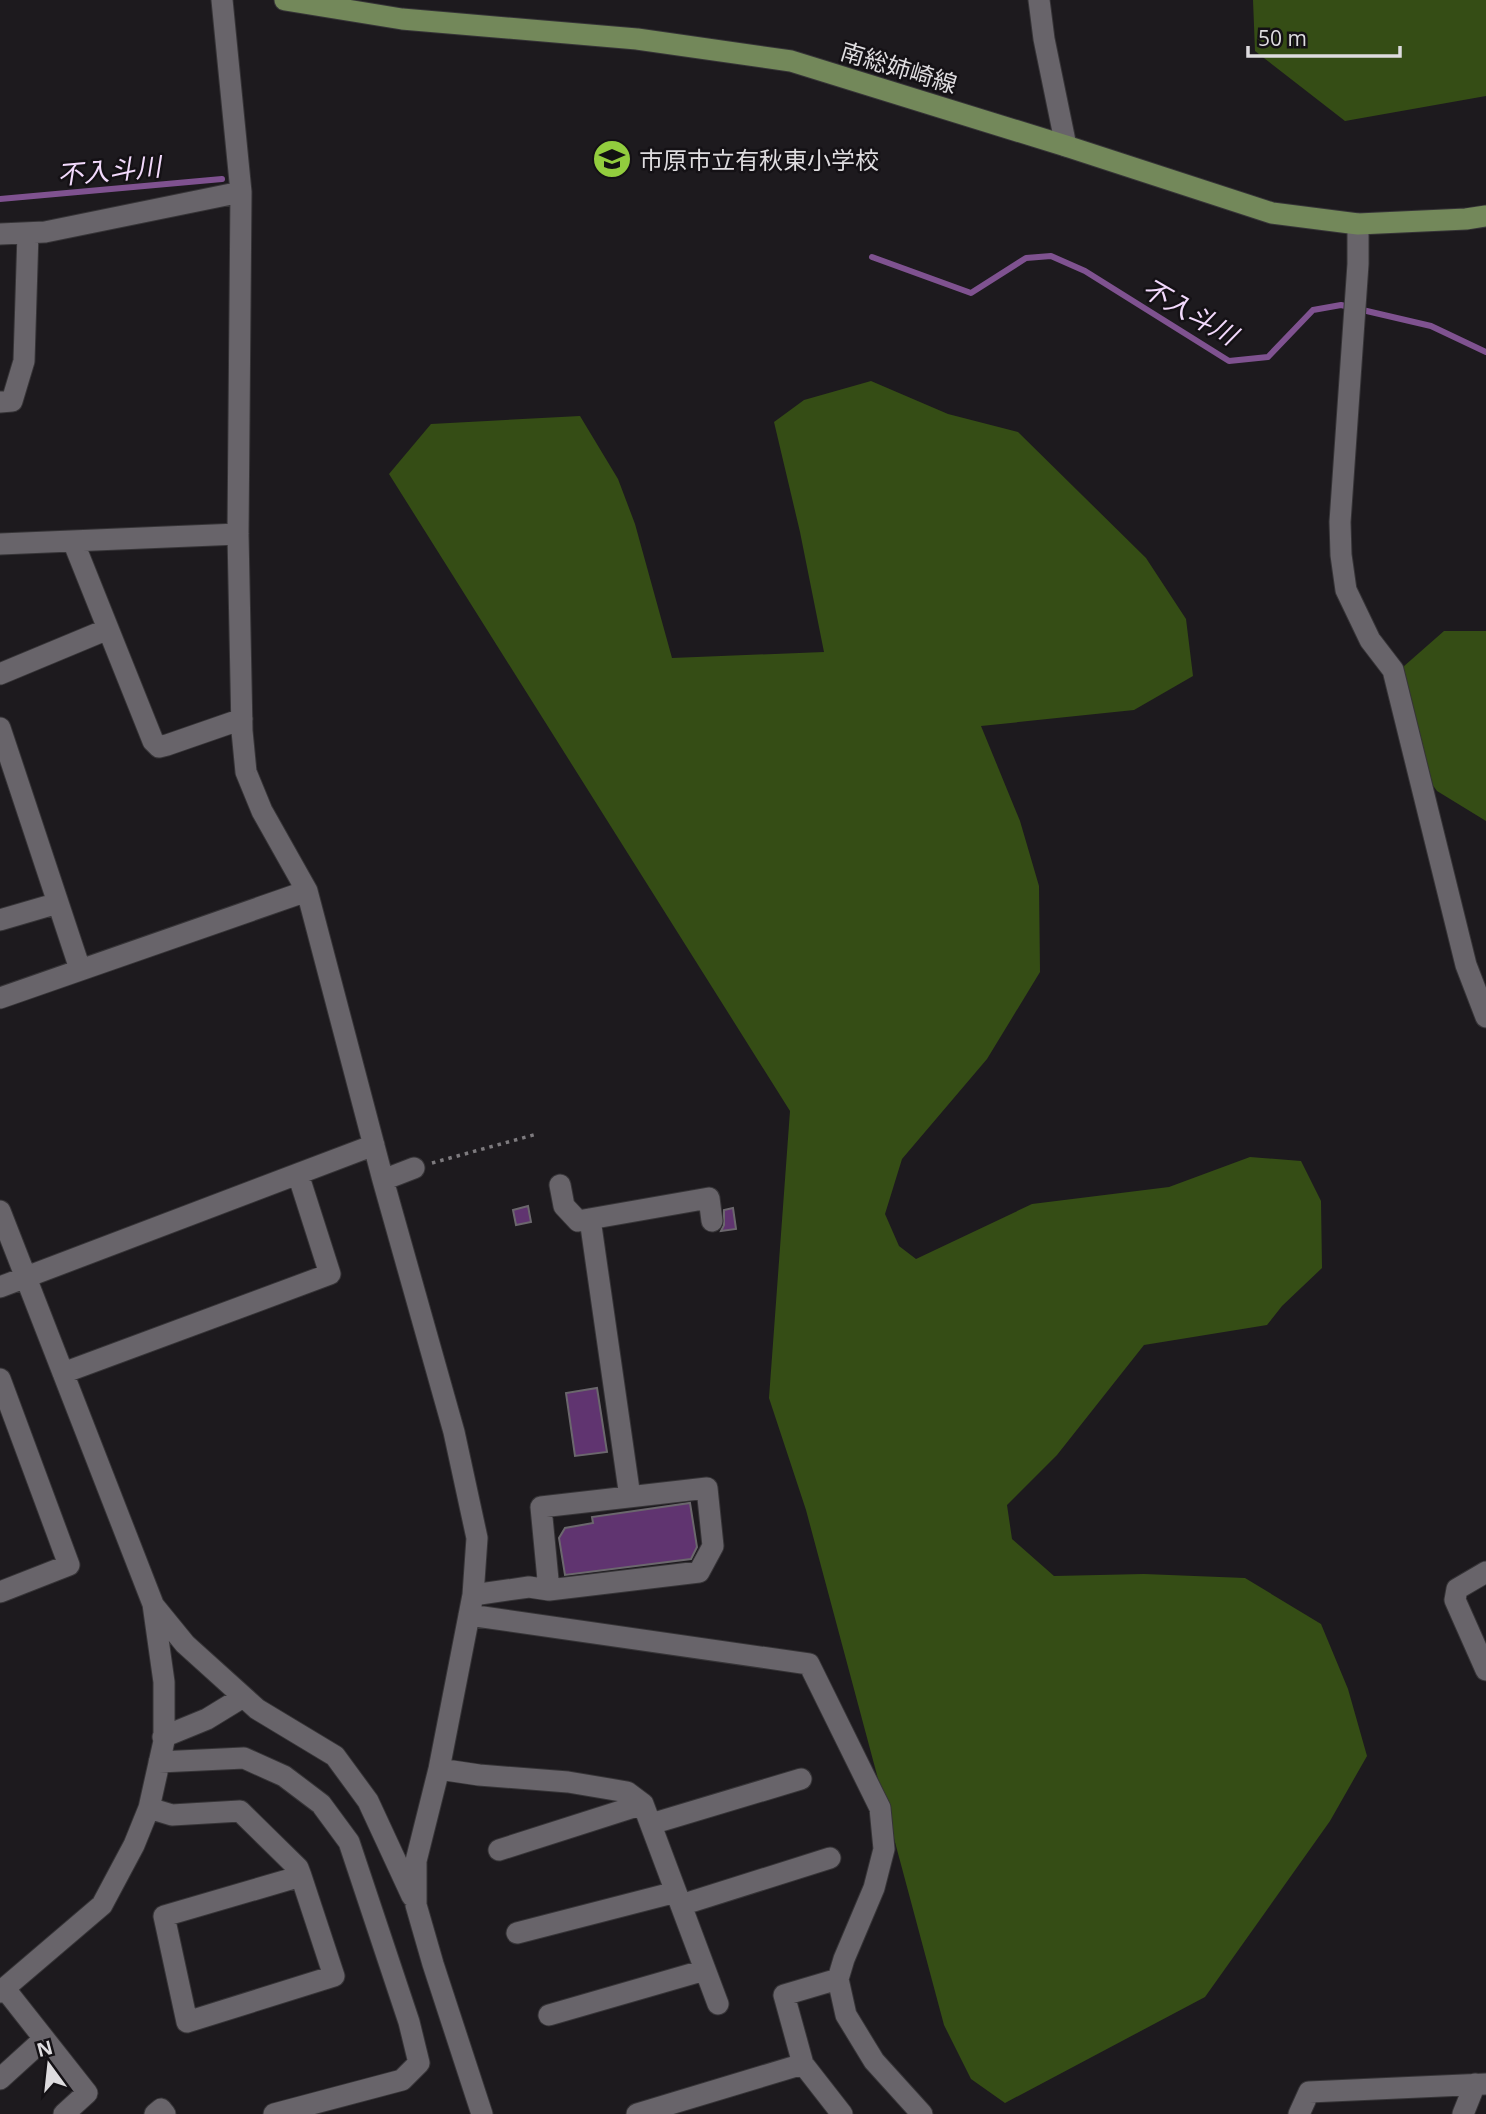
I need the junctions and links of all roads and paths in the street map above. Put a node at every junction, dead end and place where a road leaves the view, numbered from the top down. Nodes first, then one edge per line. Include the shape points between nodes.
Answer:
1 (222, 0) edge
2 (285, 0) edge
3 (1039, 0) edge
4 (1066, 146) junction
5 (241, 192) junction
6 (1486, 216) edge
7 (1358, 225) junction
8 (28, 233) junction
9 (0, 234) edge
10 (0, 402) edge
11 (237, 534) junction
12 (73, 541) junction
13 (0, 544) edge
14 (108, 629) junction
15 (0, 674) edge
16 (242, 719) junction
17 (0, 727) edge
18 (307, 891) junction
19 (58, 903) junction
20 (0, 920) edge
21 (80, 969) junction
22 (0, 998) edge
23 (1486, 1017) edge
24 (537, 1134) dead end
25 (374, 1145) junction
26 (414, 1168) joint
27 (298, 1174) junction
28 (383, 1180) junction
29 (560, 1185) dead end
30 (0, 1211) edge
31 (590, 1219) junction
32 (712, 1221) dead end
33 (26, 1278) junction
34 (0, 1287) edge
35 (63, 1374) junction
36 (0, 1379) edge
37 (630, 1497) junction
38 (1486, 1572) edge
39 (549, 1590) junction
40 (0, 1592) edge
41 (153, 1604) junction
42 (471, 1605) junction
43 (1486, 1670) edge
44 (243, 1696) junction
45 (163, 1737) junction
46 (159, 1762) junction
47 (439, 1769) junction
48 (801, 1779) dead end
49 (149, 1808) junction
50 (647, 1814) junction
51 (499, 1850) dead end
52 (830, 1858) dead end
53 (301, 1876) junction
54 (678, 1898) junction
55 (416, 1905) junction
56 (517, 1933) dead end
57 (705, 1970) junction
58 (838, 1979) junction
59 (2, 1991) edge
60 (718, 2004) dead end
61 (549, 2015) dead end
62 (44, 2039) junction
63 (803, 2064) junction
64 (0, 2079) edge
65 (1480, 2084) edge
66 (64, 2114) edge
67 (155, 2114) edge
68 (165, 2114) edge
69 (274, 2114) edge
70 (482, 2114) edge
71 (637, 2114) edge
72 (842, 2114) edge
73 (922, 2114) edge
74 (1299, 2114) edge
75 (1463, 2114) edge

1 - 5 street
2 - 4 main road, 南総姉崎線 via 402,19 636,39 791,61
3 - 4 street
4 - 7 main road, 南総姉崎線 via 1272,213
5 - 8 street
5 - 11 street
6 - 7 main road, 南総姉崎線
7 - 23 street via 1340,522 1346,590 1370,640 1392,670 1466,965
8 - 9 street
8 - 10 street via 24,361 12,401
11 - 12 street
11 - 16 street
12 - 13 street
12 - 14 street
14 - 15 street
14 - 16 street via 159,747
16 - 18 street via 246,772 262,811
17 - 19 street
18 - 21 street
18 - 25 street
19 - 20 street
19 - 21 street
21 - 22 street
24 - 26 path
25 - 27 street
25 - 28 street
26 - 28 street
27 - 33 street
27 - 35 street via 330,1274
28 - 42 street via 454,1432 477,1538
29 - 31 street via 554,1209 578,1222
30 - 33 street
31 - 32 street via 709,1198
31 - 37 street
33 - 34 street
33 - 35 street
35 - 41 street
36 - 40 street via 69,1565
37 - 39 street via 541,1507
37 - 39 street via 707,1488 713,1546 699,1572
38 - 43 street via 1457,1589 1455,1601
39 - 42 street via 530,1587
41 - 44 street via 185,1644
41 - 45 street via 163,1682
42 - 47 street
42 - 58 street via 809,1664 880,1808 884,1849 874,1888
44 - 45 street via 208,1719
44 - 55 street via 335,1756 368,1801
45 - 46 street
46 - 49 street
46 - 69 street via 244,1758 284,1776 321,1804 349,1842 409,2022 419,2063 402,2080
47 - 50 street via 627,1792
47 - 55 street via 416,1861
48 - 50 street
49 - 53 street via 172,1815 240,1811
49 - 59 street via 102,1905
50 - 51 street
50 - 54 street
52 - 54 street
53 - 53 street via 334,1976 187,2022 164,1916
54 - 56 street
54 - 57 street
55 - 70 street
57 - 60 street
57 - 61 street
58 - 63 street via 785,1995
58 - 73 street via 846,2015 874,2061
59 - 62 street
62 - 64 street
62 - 66 street via 87,2093
63 - 71 street
63 - 72 street
65 - 74 street via 1309,2092
65 - 75 street
67 - 68 street via 161,2109

